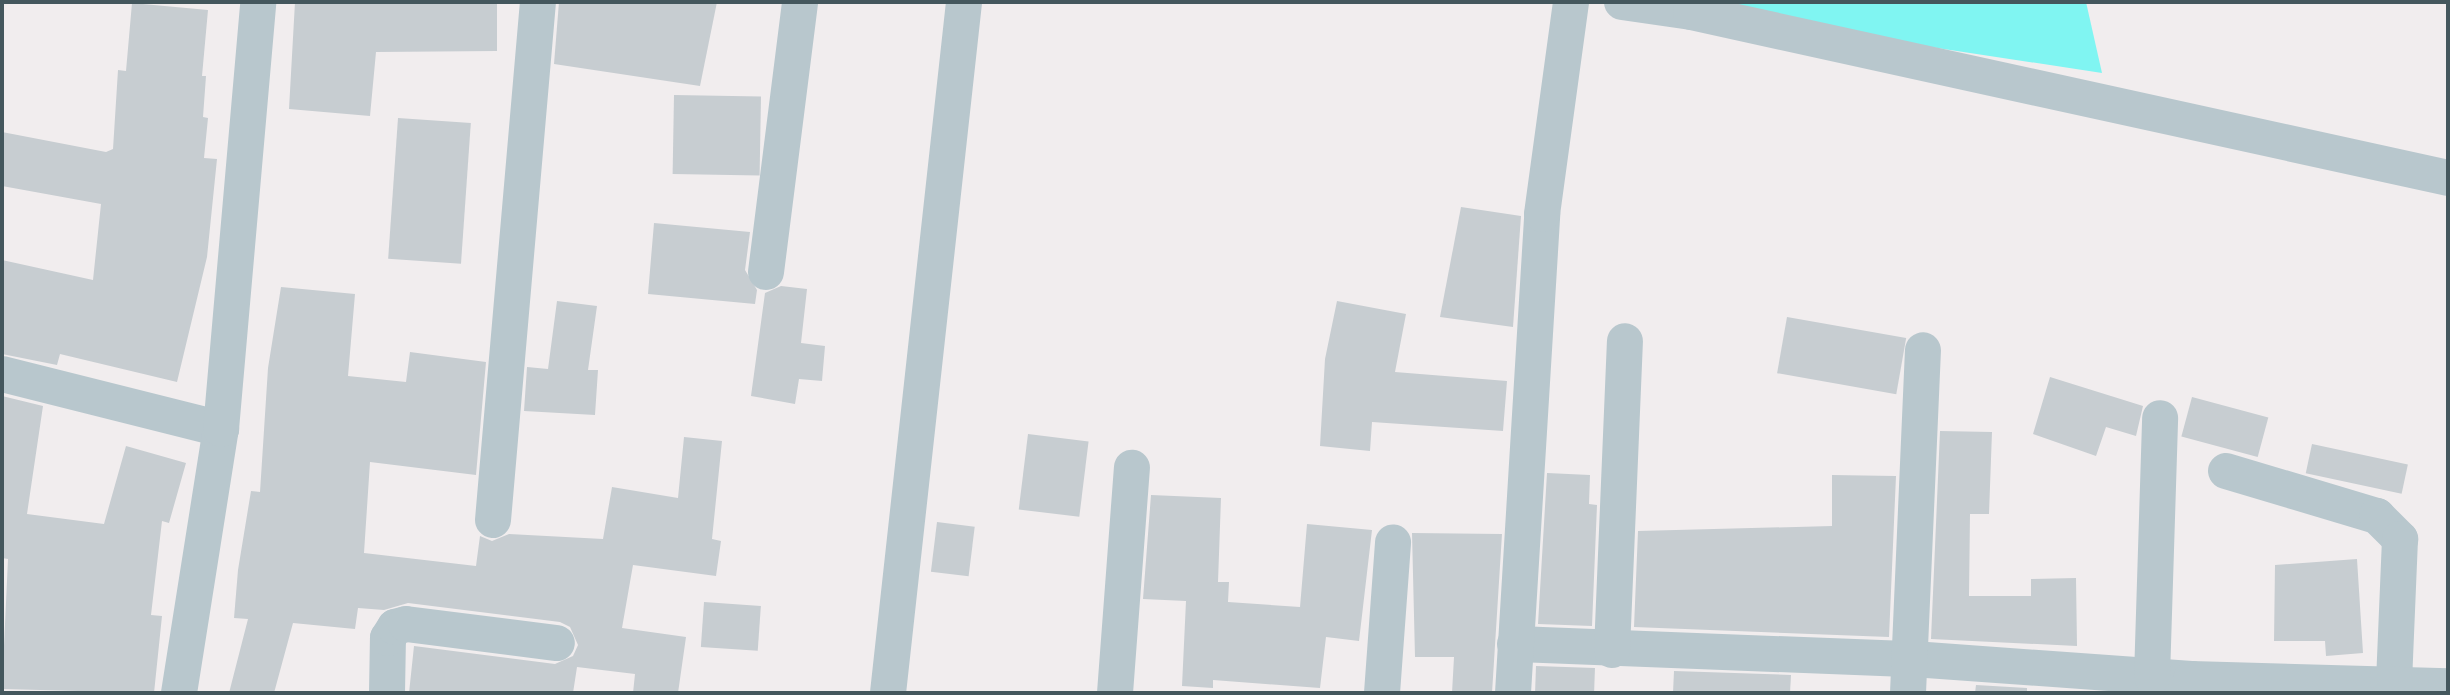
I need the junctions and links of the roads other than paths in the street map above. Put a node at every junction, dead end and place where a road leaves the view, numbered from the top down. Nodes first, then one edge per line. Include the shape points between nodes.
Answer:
1 (258, 2) edge
2 (538, 2) edge
3 (800, 2) edge
4 (964, 2) edge
5 (1571, 2) edge
6 (1622, 2) edge
7 (2448, 178) edge
8 (766, 272) dead end
9 (1625, 341) dead end
10 (1923, 350) dead end
11 (2, 374) edge
12 (2160, 418) dead end
13 (221, 429) junction
14 (1132, 468) dead end
15 (2226, 471) dead end
16 (493, 520) dead end
17 (1393, 542) dead end
18 (557, 643) dead end
19 (1515, 644) junction
20 (1612, 650) junction
21 (1910, 676) edge
22 (2152, 677) junction
23 (2394, 684) junction
24 (2189, 686) edge
25 (2440, 688) edge
26 (179, 693) edge
27 (387, 693) edge
28 (888, 693) edge
29 (1115, 693) edge
30 (1382, 693) edge
31 (1513, 693) edge

1 - 13 street
2 - 16 street
3 - 8 street
4 - 28 street
5 - 19 street via 1542,214
6 - 7 street via 1691,12
9 - 20 street
10 - 21 street
11 - 13 street
12 - 22 street
13 - 26 street
14 - 29 street
15 - 23 street via 2377,516 2400,539
17 - 30 street
18 - 27 street via 406,624 395,627 388,638
19 - 20 street
19 - 31 street
20 - 21 street
21 - 22 street
22 - 24 street
23 - 24 street
23 - 25 street

